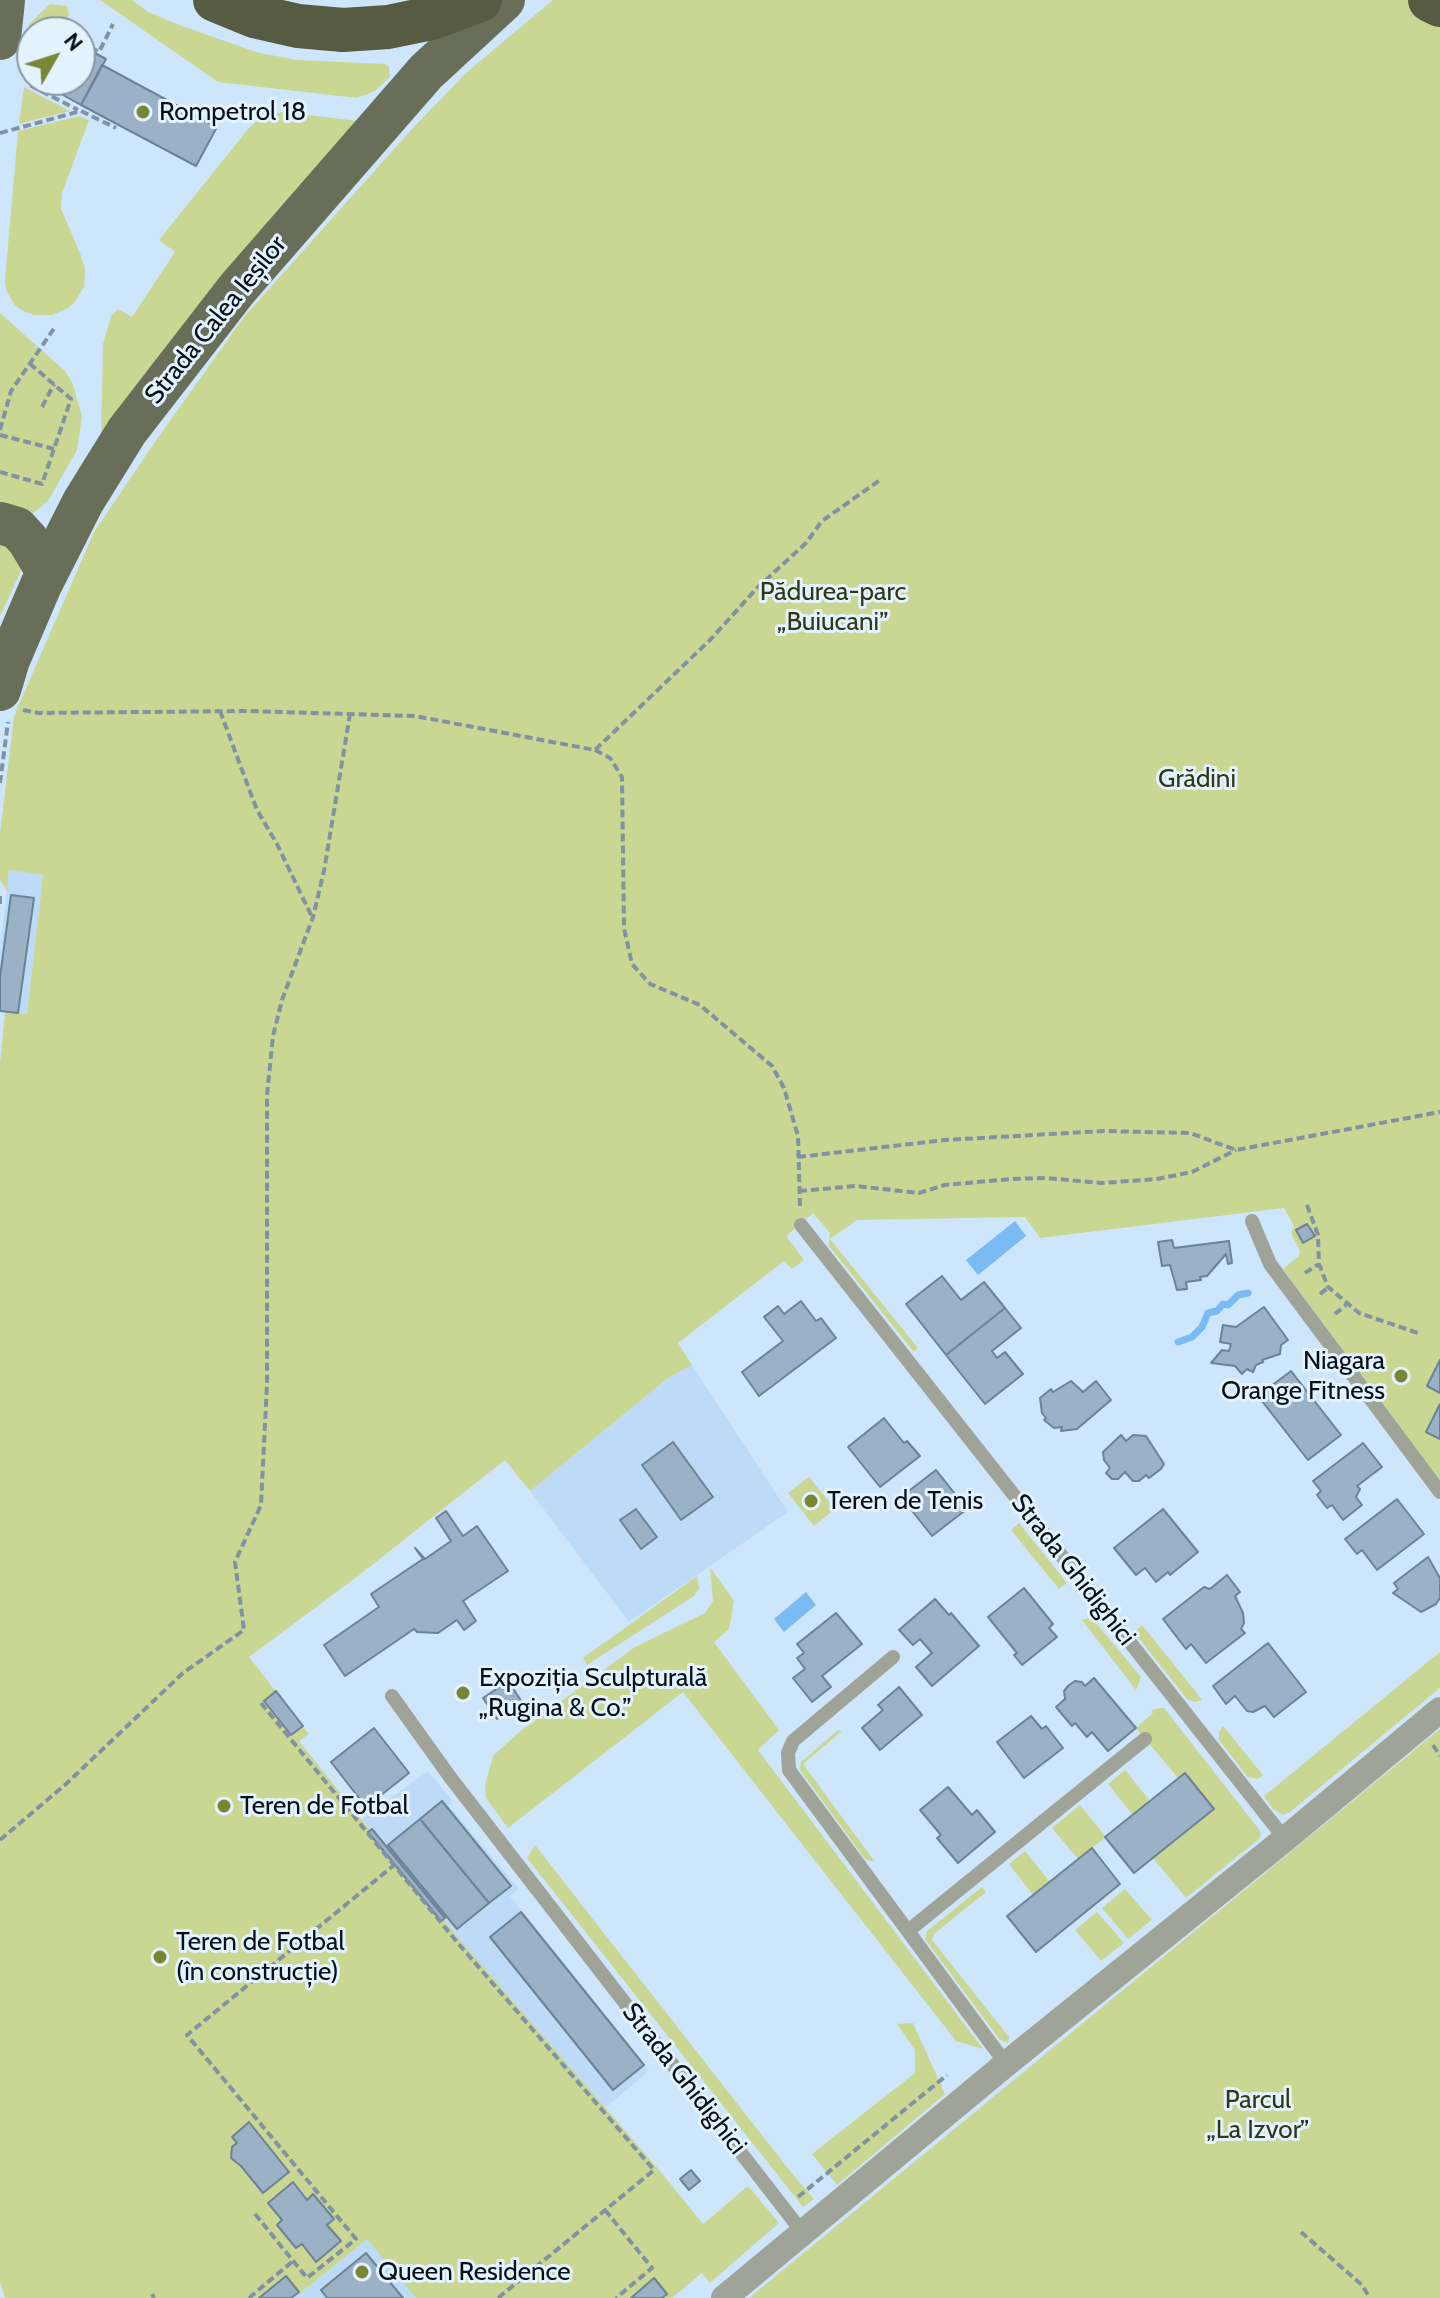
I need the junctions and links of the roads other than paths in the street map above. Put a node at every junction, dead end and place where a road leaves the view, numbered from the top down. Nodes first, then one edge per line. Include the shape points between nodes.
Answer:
1 (4, 0) edge
2 (215, 0) edge
3 (480, 0) edge
4 (504, 0) edge
5 (1430, 0) edge
6 (1440, 5) edge
7 (0, 39) edge
8 (0, 523) edge
9 (47, 572) junction
10 (7, 705) edge
11 (1252, 1221) dead end
12 (801, 1225) road end
13 (1440, 1492) edge
14 (893, 1657) dead end
15 (392, 1696) dead end
16 (1440, 1710) edge
17 (1145, 1739) dead end
18 (1285, 1839) junction
19 (908, 1931) junction
20 (1006, 2064) junction
21 (803, 2233) junction
22 (724, 2298) edge

1 - 7 main road
2 - 3 highway via 283,23 343,30 432,18
4 - 9 main road, Strada Calea Ieșilor via 426,72 237,289 127,431
5 - 6 highway
8 - 9 main road via 17,528
9 - 10 main road, Strada Calea Ieșilor via 9,660
11 - 13 lane via 1270,1264
12 - 18 lane, Strada Ghidighici
14 - 19 lane via 793,1741 788,1753 789,1770
15 - 21 lane, Strada Ghidighici
16 - 18 street
17 - 19 lane
18 - 20 street
19 - 20 lane
20 - 21 street
21 - 22 street

